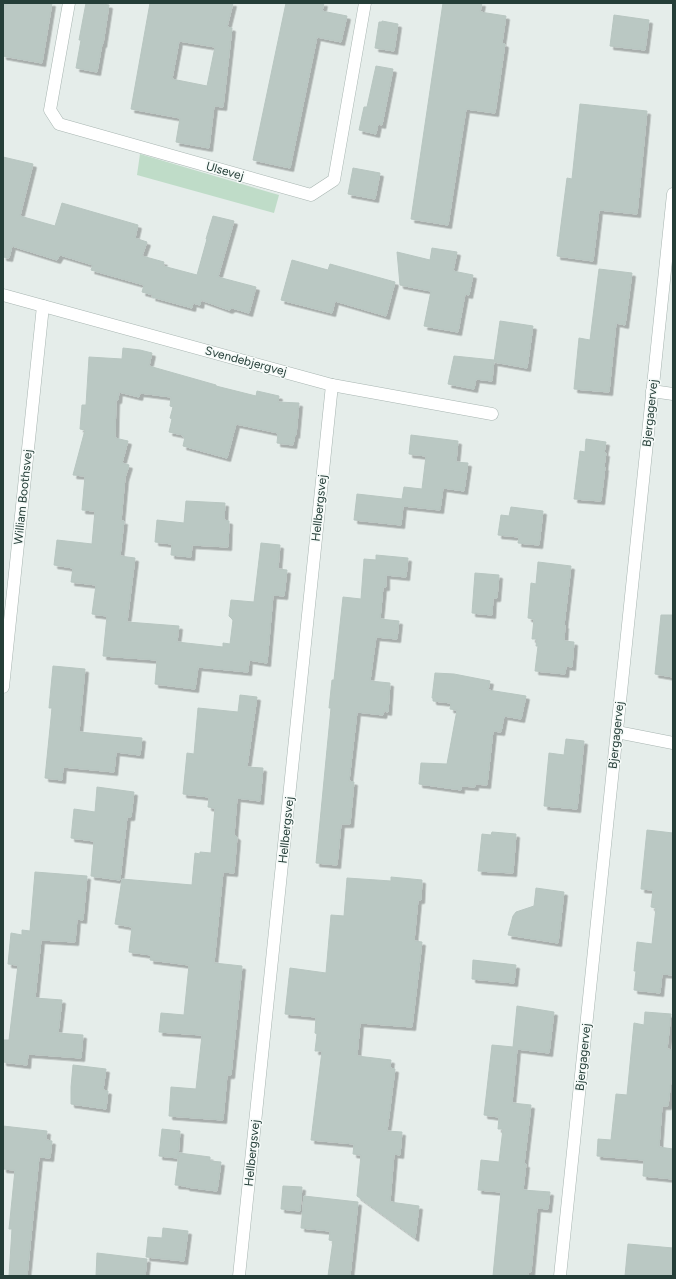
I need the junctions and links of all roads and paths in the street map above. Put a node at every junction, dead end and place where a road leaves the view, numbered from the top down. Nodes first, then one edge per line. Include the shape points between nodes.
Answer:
1 (69, 3) edge
2 (365, 3) edge
3 (673, 194) edge
4 (3, 296) edge
5 (43, 306) junction
6 (332, 385) junction
7 (652, 391) junction
8 (673, 394) edge
9 (492, 414) dead end
10 (3, 687) edge
11 (617, 732) junction
12 (673, 743) edge
13 (239, 1276) edge
14 (560, 1276) edge

1 - 2 street, Ulsevej via 50,110 59,124 311,195 334,180
3 - 7 street, Bjergagervej
4 - 5 street, Svendebjergvej
5 - 6 street, Svendebjergvej
5 - 10 street, William Boothsvej
6 - 9 street, Svendebjergvej
6 - 13 street, Hellbergsvej
7 - 8 street
7 - 11 street, Bjergagervej
11 - 12 street
11 - 14 street, Bjergagervej

